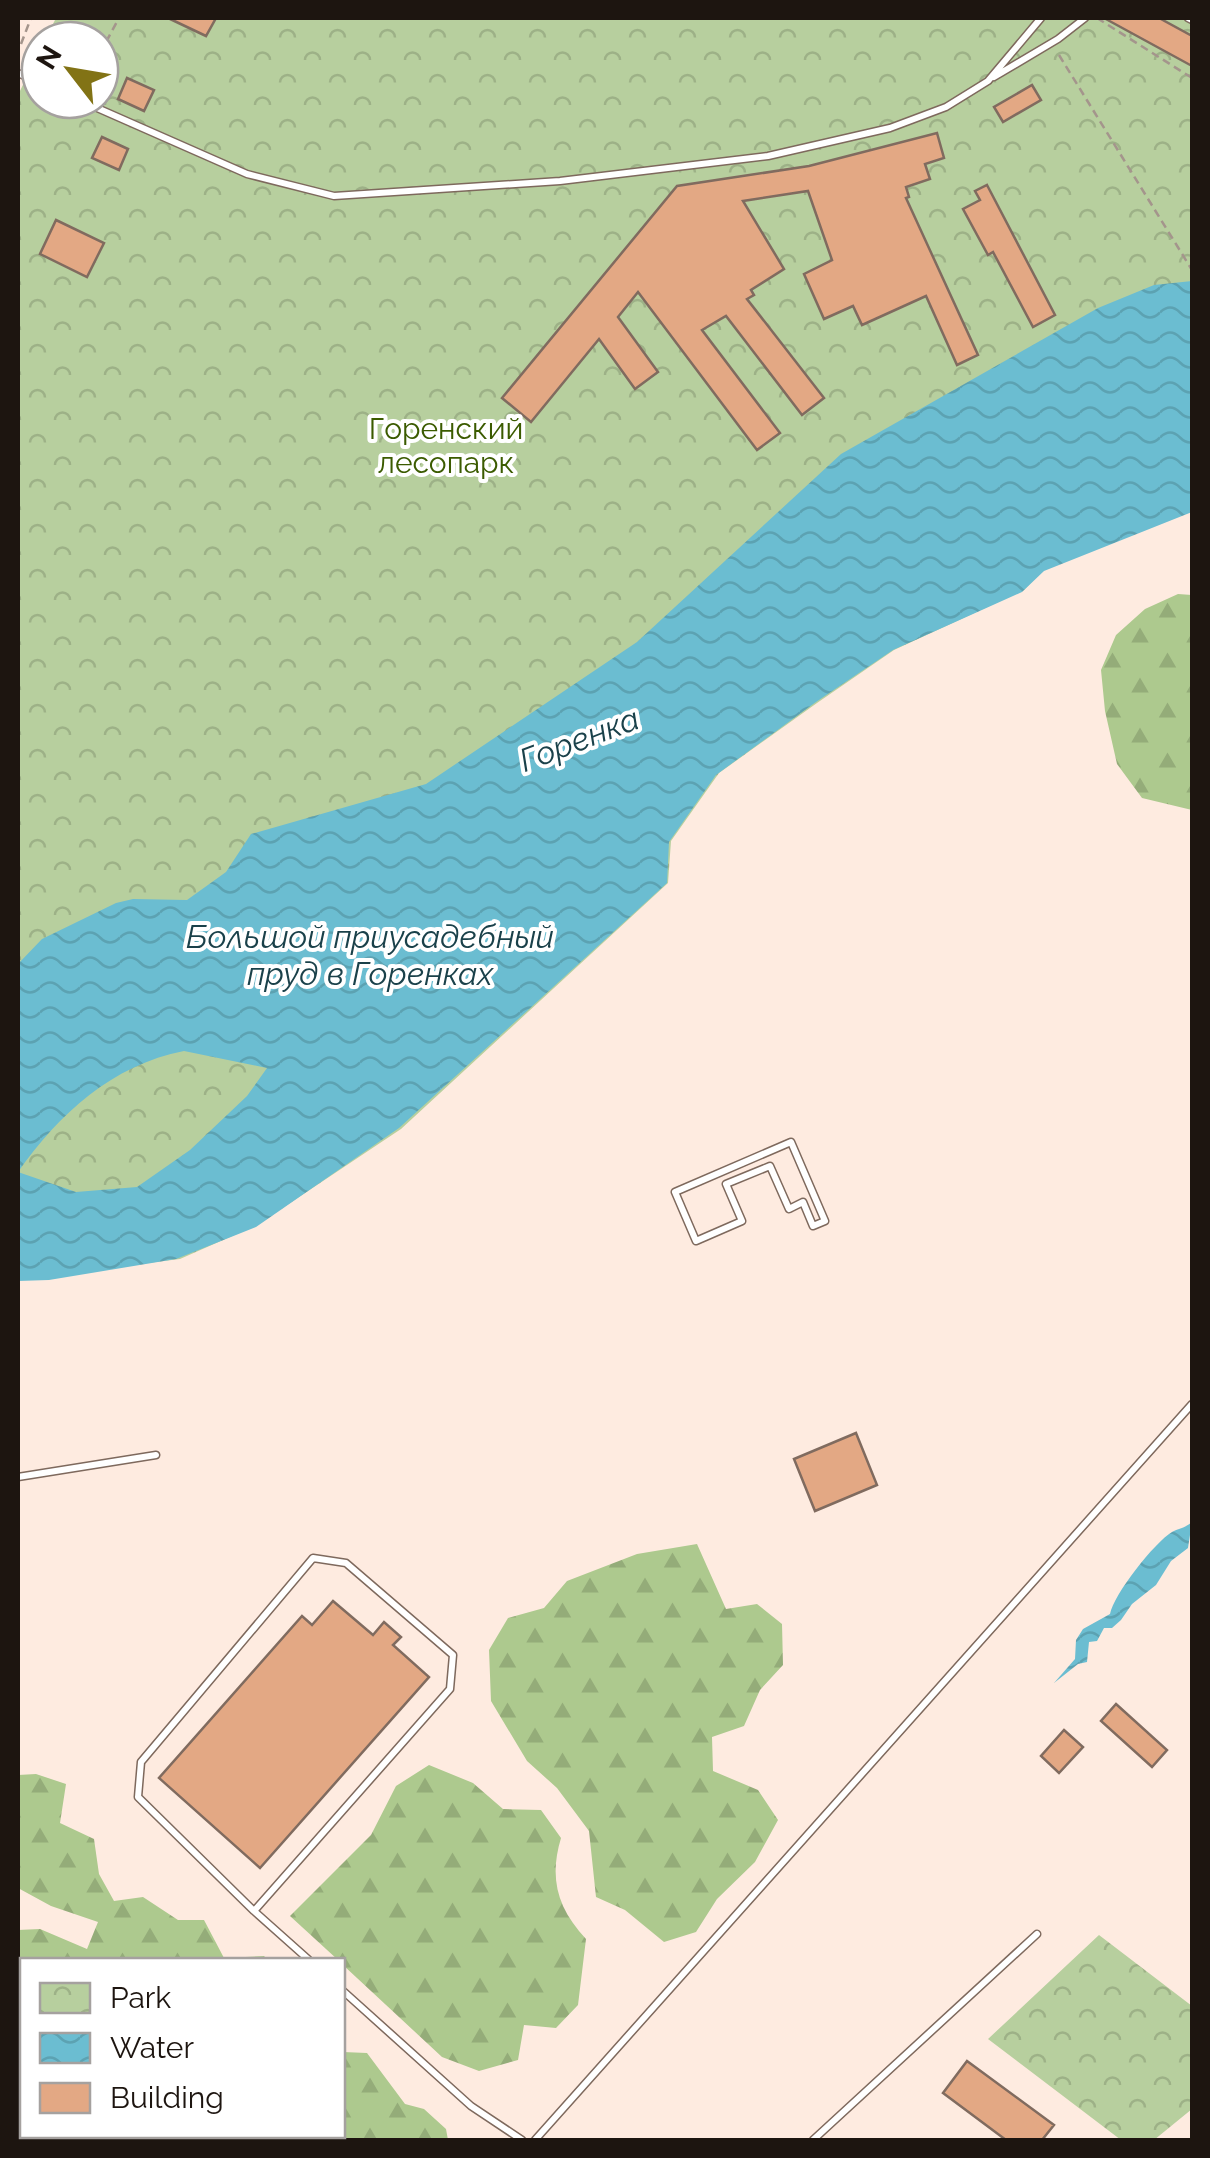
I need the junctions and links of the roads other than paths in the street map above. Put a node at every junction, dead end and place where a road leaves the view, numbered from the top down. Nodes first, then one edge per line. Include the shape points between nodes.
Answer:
1 (1041, 18) edge
2 (1085, 18) edge
3 (988, 81) junction
4 (120, 118) edge
5 (676, 1192) joint
6 (1192, 1404) edge
7 (156, 1455) dead end
8 (18, 1477) edge
9 (254, 1911) junction
10 (1036, 1934) dead end
11 (307, 1958) edge
12 (345, 1993) edge
13 (522, 2140) edge
14 (535, 2140) edge
15 (813, 2140) edge

1 - 3 lane
2 - 3 lane
3 - 4 lane via 946,107 890,128 768,156 560,181 334,196 247,174
5 - 5 lane via 696,1241 742,1221 726,1184 770,1166 788,1209 803,1202 813,1226 826,1221 792,1142
6 - 14 lane
7 - 8 lane
9 - 9 lane via 450,1689 453,1655 346,1563 313,1558 141,1762 138,1797
9 - 11 lane
10 - 15 lane
12 - 13 lane via 471,2106

